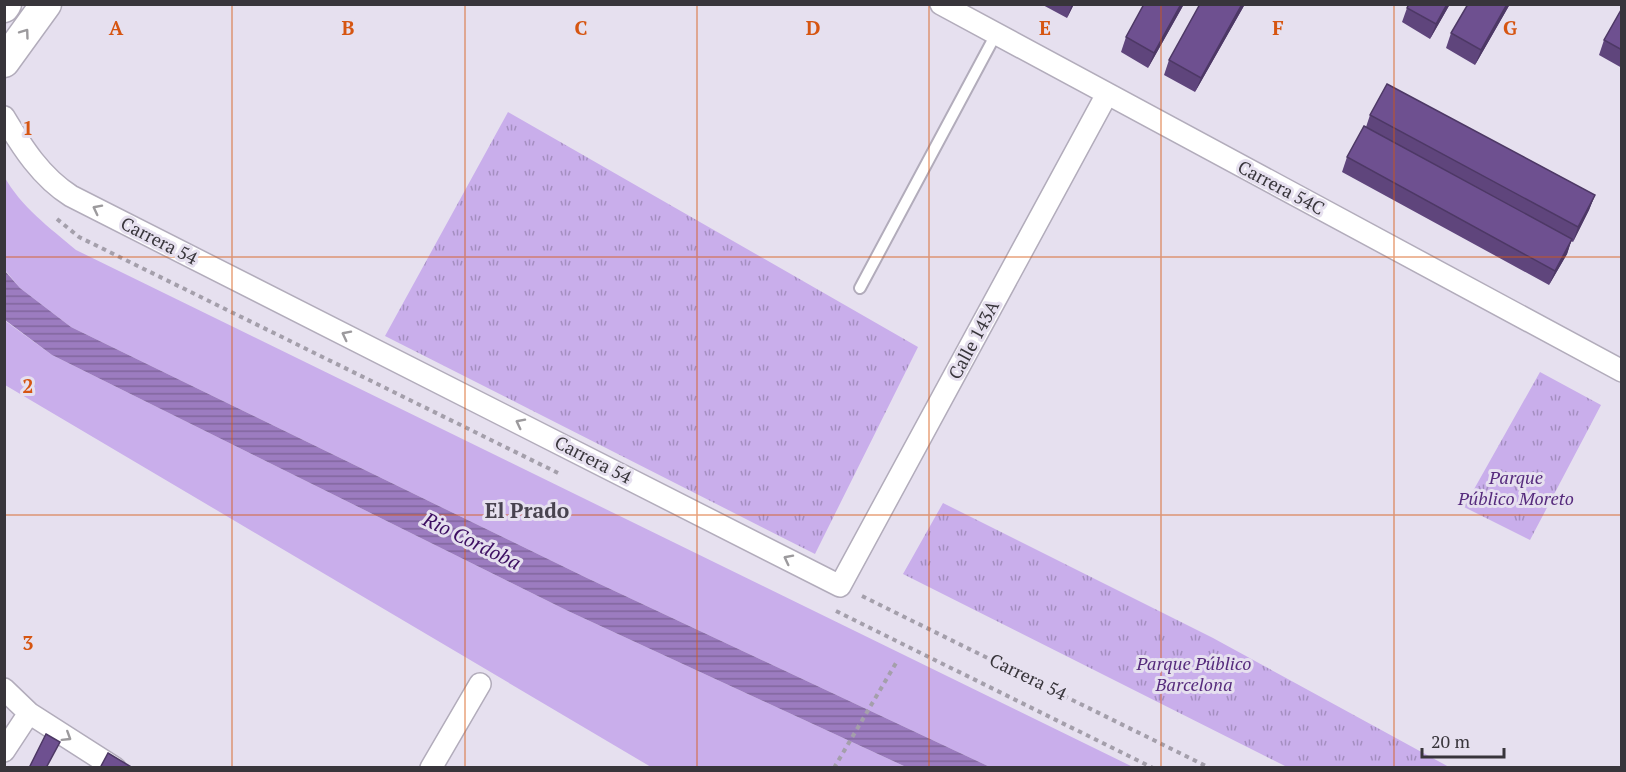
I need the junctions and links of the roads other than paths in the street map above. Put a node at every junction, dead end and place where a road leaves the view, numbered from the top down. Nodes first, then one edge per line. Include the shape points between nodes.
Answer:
1 (46, 4) edge
2 (941, 4) edge
3 (996, 34) junction
4 (4, 62) edge
5 (1107, 94) junction
6 (4, 117) edge
7 (860, 288) dead end
8 (1622, 371) edge
9 (840, 585) joint
10 (480, 684) dead end
11 (4, 689) edge
12 (29, 713) junction
13 (4, 751) edge
14 (115, 768) edge
15 (431, 768) edge

4 -> 1 main road
2 - 3 street, Carrera 54C
3 - 5 street, Carrera 54C
3 - 7 lane
5 - 8 street, Carrera 54C
5 - 9 street, Calle 143A
9 -> 6 street, Carrera 54 via 71,196 23,150
10 - 15 street
11 - 12 street
12 - 13 street
12 -> 14 street

